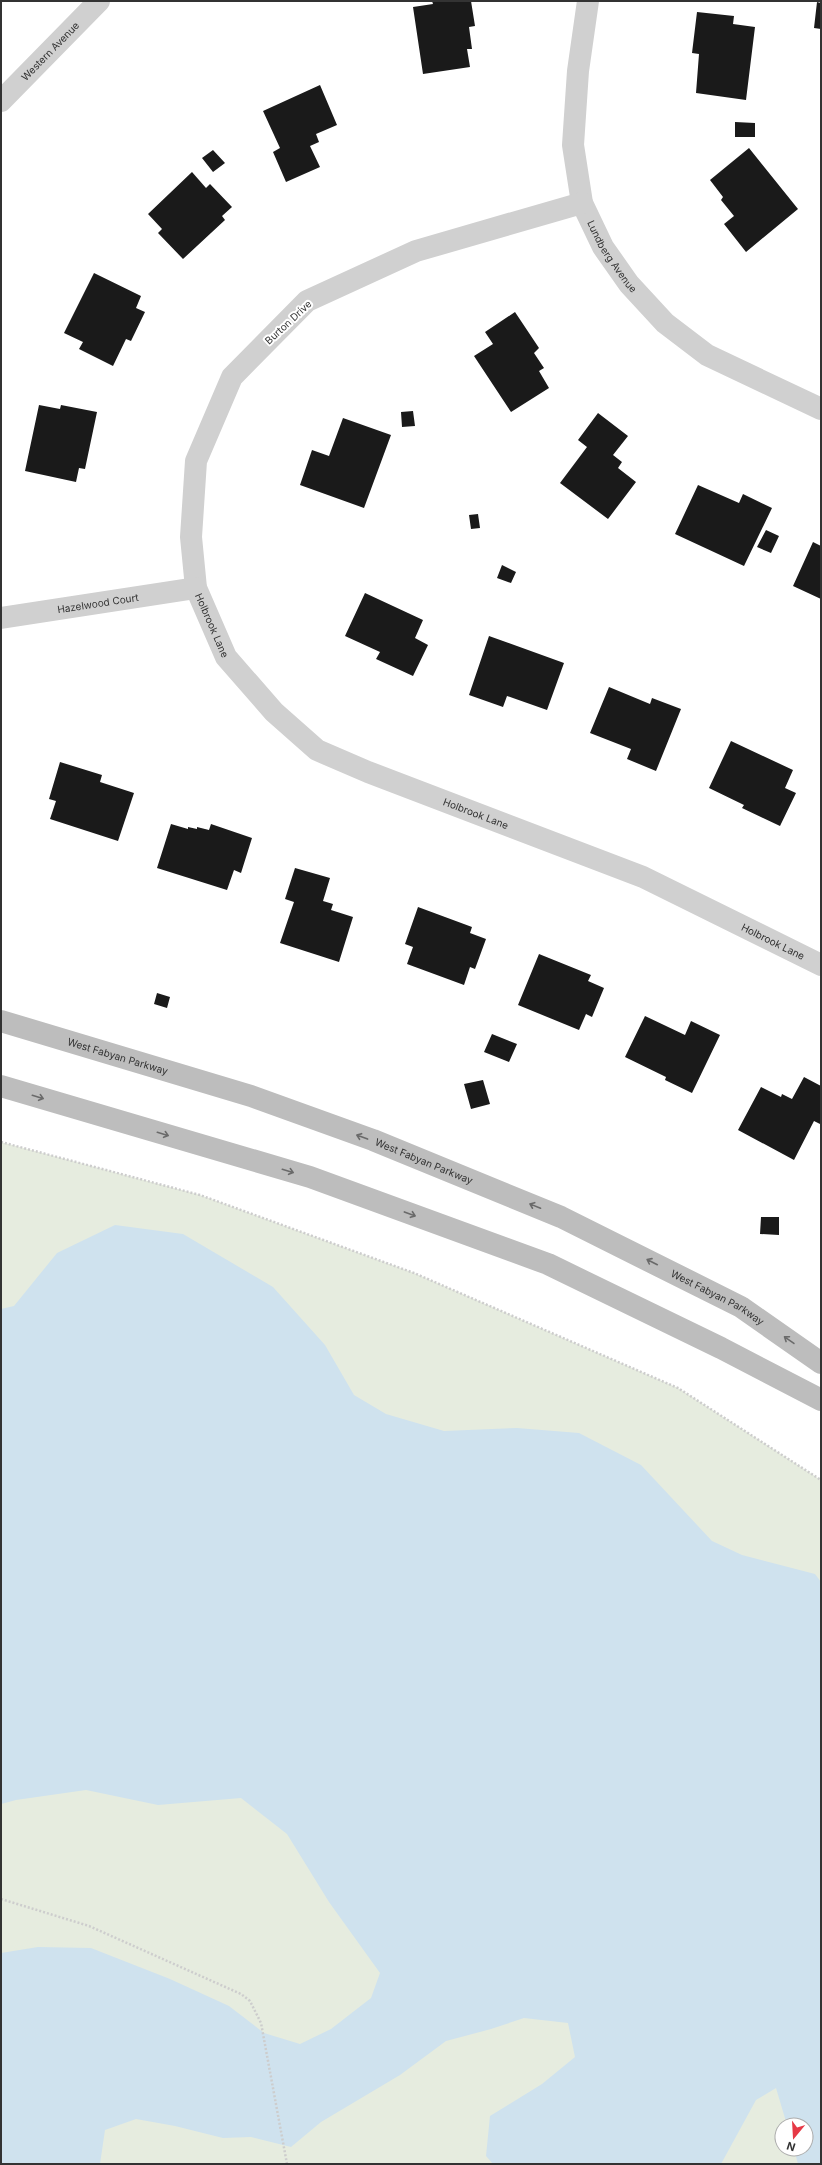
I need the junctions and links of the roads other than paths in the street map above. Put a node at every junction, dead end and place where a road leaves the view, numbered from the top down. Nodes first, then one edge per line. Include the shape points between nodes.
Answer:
1 (99, 1) edge
2 (588, 1) edge
3 (1, 101) edge
4 (582, 203) junction
5 (821, 409) edge
6 (196, 588) junction
7 (1, 618) edge
8 (821, 965) edge
9 (1, 1022) edge
10 (1, 1086) edge
11 (821, 1363) edge
12 (821, 1400) edge

1 - 3 street, Western Avenue
2 - 4 street, Lundberg Avenue via 578,71 573,145
4 - 5 street, Lundberg Avenue via 603,247 630,284 665,323 707,355
4 - 6 street, Burton Drive via 416,251 307,302 232,377 196,461 191,537
6 - 7 street, Hazelwood Court
6 - 8 street, Holbrook Lane via 226,657 274,712 318,750 643,877
11 -> 9 main road, West Fabyan Parkway via 741,1307 561,1217 373,1140 250,1096
10 -> 12 main road via 310,1177 548,1264

